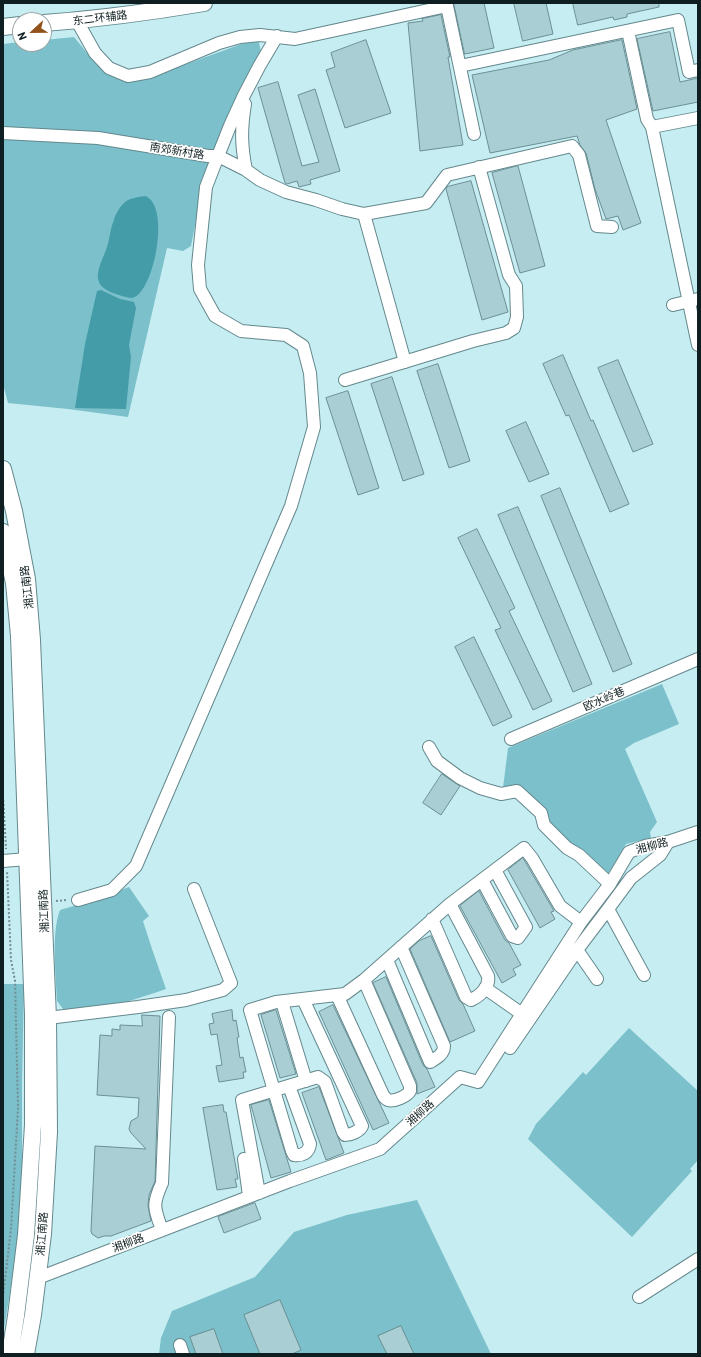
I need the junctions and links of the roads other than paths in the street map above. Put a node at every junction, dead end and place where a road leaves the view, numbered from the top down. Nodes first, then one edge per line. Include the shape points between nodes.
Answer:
1 (204, 3) edge
2 (77, 21) junction
3 (52, 23) edge
4 (628, 31) junction
5 (276, 36) junction
6 (460, 66) junction
7 (698, 70) edge
8 (248, 90) junction
9 (698, 118) edge
10 (652, 127) junction
11 (3, 132) edge
12 (474, 134) dead end
13 (218, 156) junction
14 (479, 167) junction
15 (246, 170) junction
16 (364, 214) junction
17 (612, 227) dead end
18 (693, 300) edge
19 (673, 305) dead end
20 (698, 345) edge
21 (405, 362) junction
22 (345, 380) dead end
23 (3, 469) edge
24 (3, 532) edge
25 (698, 659) edge
26 (511, 739) dead end
27 (429, 747) dead end
28 (698, 832) edge
29 (668, 842) junction
30 (27, 859) junction
31 (5, 861) edge
32 (495, 870) junction
33 (482, 880) junction
34 (610, 884) junction
35 (194, 889) dead end
36 (78, 900) dead end
37 (450, 904) junction
38 (608, 909) junction
39 (432, 920) junction
40 (581, 922) junction
41 (401, 947) junction
42 (577, 950) junction
43 (387, 960) junction
44 (644, 975) dead end
45 (597, 979) dead end
46 (364, 980) junction
47 (485, 988) junction
48 (337, 995) junction
49 (303, 999) junction
50 (282, 1002) junction
51 (522, 1014) junction
52 (169, 1016) dead end
53 (48, 1018) junction
54 (510, 1048) dead end
55 (306, 1081) junction
56 (289, 1086) junction
57 (274, 1090) junction
58 (254, 1195) junction
59 (162, 1230) junction
60 (698, 1259) edge
61 (38, 1278) junction
62 (639, 1297) dead end
63 (10, 1354) edge
64 (26, 1354) edge

1 - 2 main road, 东二环辅路
2 - 3 main road, 东二环辅路
2 - 5 street via 95,52 109,68 128,76 150,72 219,43 240,37 260,34
4 - 6 street
4 - 7 street via 678,20 689,72
4 - 10 street via 647,119
5 - 6 street via 295,39 447,6
5 - 8 street, 南郊新村路
6 - 12 street
8 - 13 street, 南郊新村路
8 - 15 street via 242,121 242,147
9 - 10 street
10 - 18 street
11 - 13 street, 南郊新村路 via 98,138
13 - 15 street
13 - 36 street via 206,187 198,265 200,289 216,316 241,332 286,335 302,346 310,373 314,427 292,506 136,866 112,890
14 - 16 street via 447,175 426,203
14 - 17 street via 572,146 579,155 597,226
14 - 21 street via 509,275 516,286 517,317 514,328 506,333
15 - 16 street via 260,180 286,192
16 - 21 street
18 - 19 street
18 - 20 street
21 - 22 street
23 - 53 main road, 湘江南路 via 27,579
24 - 30 main road, 湘江南路 via 14,584 19,636
25 - 26 street, 欧水岭巷
27 - 34 street via 437,761 460,778 480,788 501,794 518,791 541,813 544,826
28 - 29 street, 湘柳路
29 - 34 street, 湘柳路 via 629,852
29 - 38 street via 660,855 632,878
30 - 31 street
30 - 63 main road, 湘江南路 via 33,1015 33,1125 26,1235
32 - 33 street
32 - 33 street via 526,927 518,938 512,936
32 - 40 street via 524,848 560,906
33 - 37 street
34 - 40 street, 湘柳路
35 - 53 street via 231,983 223,990 172,1002
37 - 39 street
37 - 47 street via 488,976
38 - 42 street
38 - 44 street
39 - 41 street
39 - 47 street via 466,997 471,1000 480,995
40 - 51 street, 湘柳路
41 - 43 street
41 - 43 street via 444,1046 437,1059 430,1062
42 - 45 street
42 - 54 street
43 - 46 street
46 - 48 street via 345,994
46 - 48 street via 410,1086 408,1094 391,1101 383,1095
47 - 51 street
48 - 49 street
49 - 50 street
49 - 55 street via 362,1126 361,1129 345,1135 325,1082 318,1077
50 - 55 street
50 - 57 street via 250,1010
51 - 58 street, 湘柳路 via 478,1082 460,1077 380,1149
52 - 59 street via 162,1183 156,1196 155,1211
53 - 61 main road, 湘江南路 via 49,1132
55 - 56 street
56 - 57 street
56 - 57 street via 310,1144 306,1153 299,1155 294,1155 292,1151
57 - 58 street via 242,1100 248,1167
58 - 59 street, 湘柳路
59 - 61 street, 湘柳路
60 - 62 street
61 - 64 main road, 湘江南路

